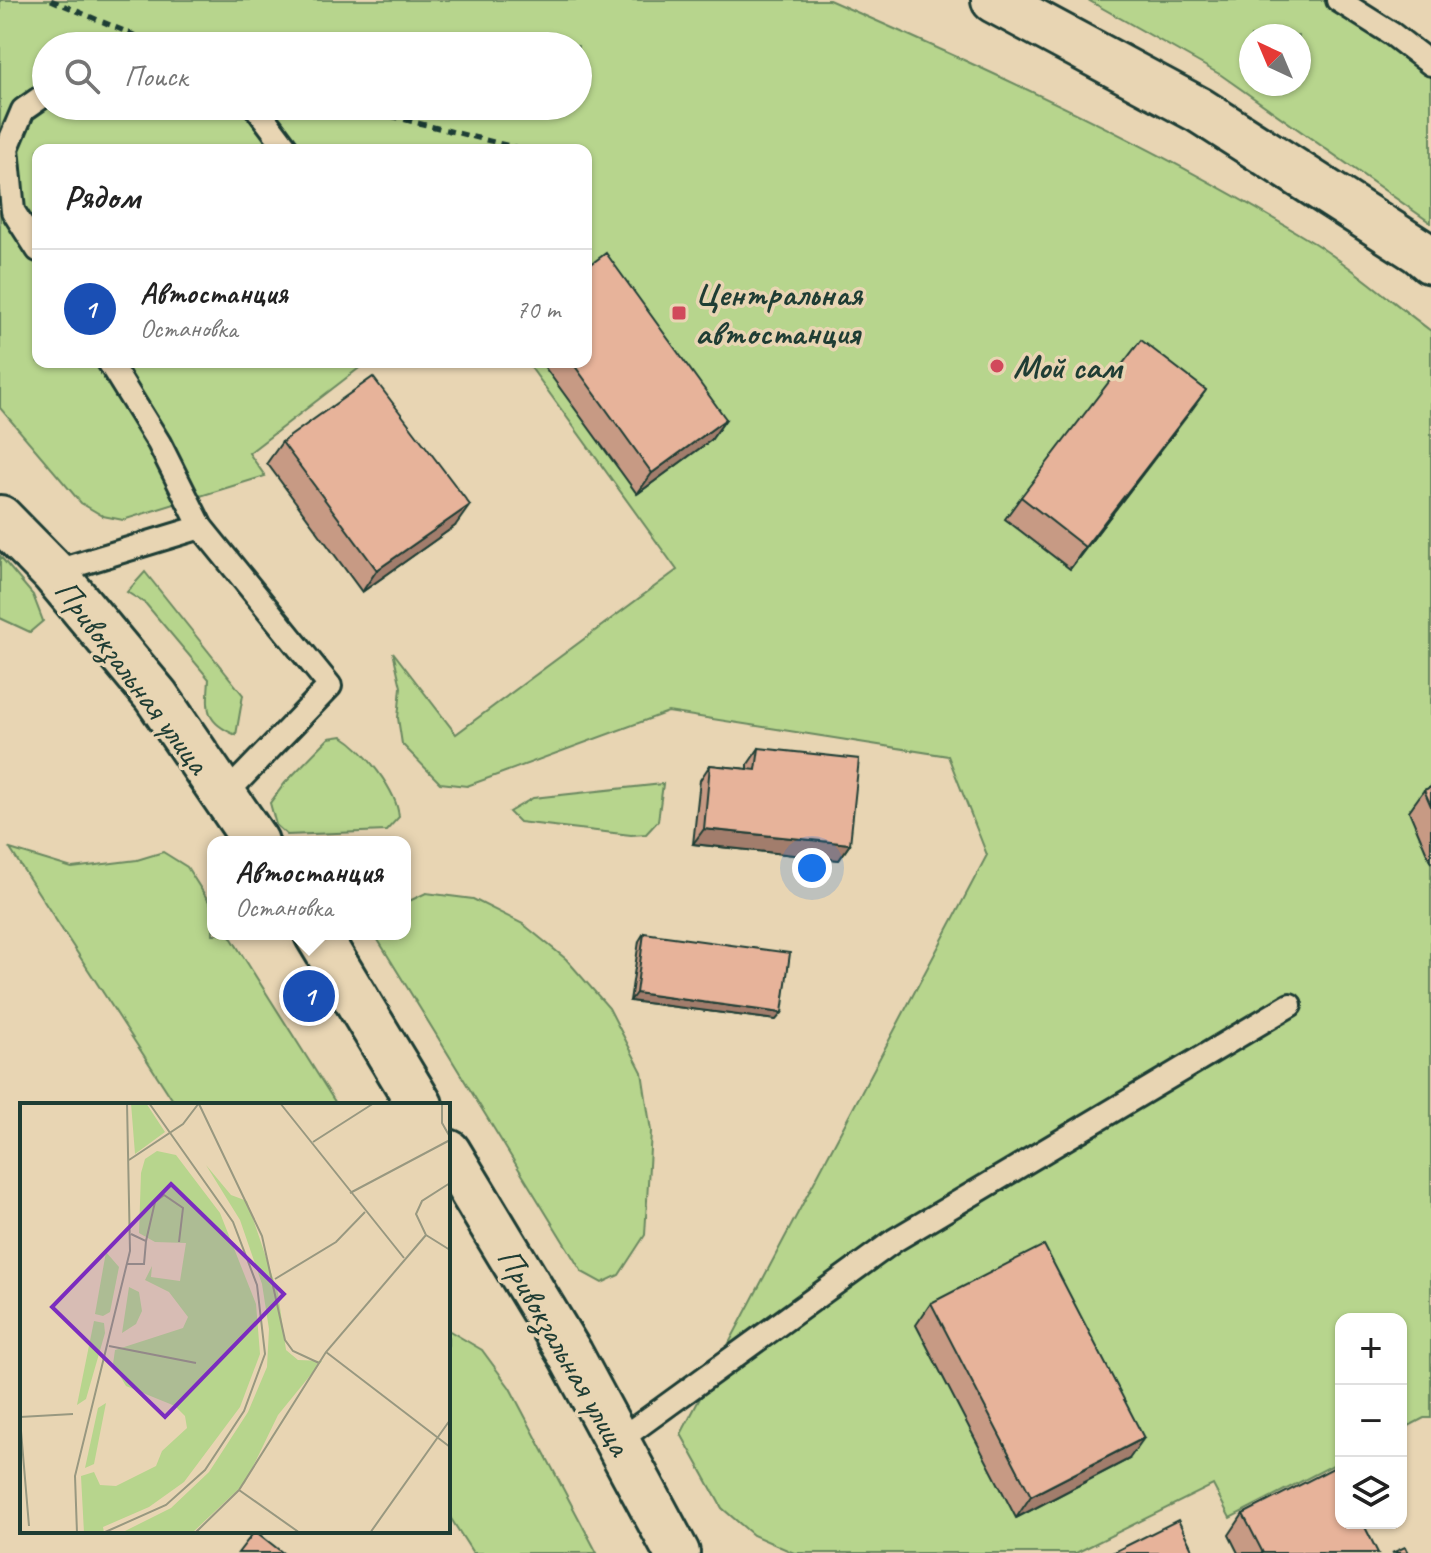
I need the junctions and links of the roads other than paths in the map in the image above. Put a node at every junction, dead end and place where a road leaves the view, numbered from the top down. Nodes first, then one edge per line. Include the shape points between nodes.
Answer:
1 (994, 0) edge
2 (1338, 0) edge
3 (1431, 64) edge
4 (32, 104) edge
5 (266, 120) edge
6 (284, 144) edge
7 (32, 241) edge
8 (1431, 261) edge
9 (113, 368) edge
10 (0, 518) edge
11 (201, 527) junction
12 (53, 572) junction
13 (223, 797) junction
14 (252, 836) edge
15 (321, 940) edge
16 (1290, 1005) dead end
17 (419, 1103) edge
18 (450, 1155) edge
19 (618, 1441) junction
20 (677, 1553) edge

1 - 8 street via 1199,110
2 - 3 lane
4 - 7 lane via 23,110 7,148 13,211
5 - 6 lane
9 - 11 lane via 159,443
10 - 12 street, Привокзальная улица
11 - 12 lane
11 - 13 lane via 330,686
12 - 13 street, Привокзальная улица via 156,696
13 - 14 street, Привокзальная улица
15 - 17 street
16 - 19 lane via 895,1240
18 - 19 street, Привокзальная улица
19 - 20 street, Привокзальная улица

